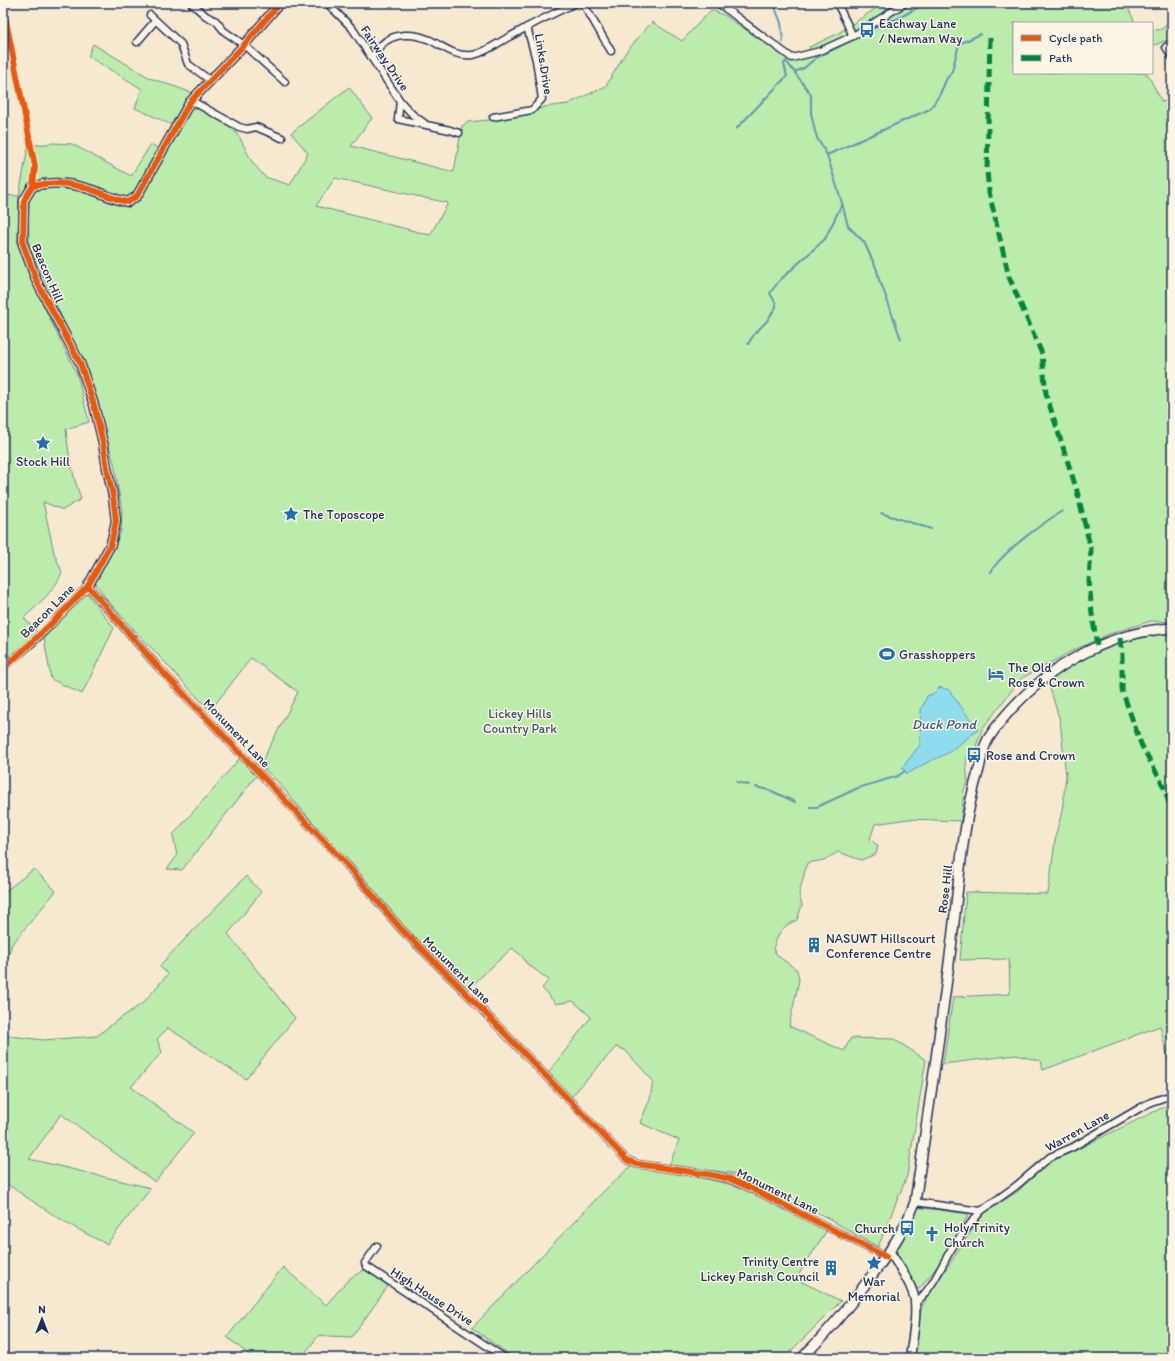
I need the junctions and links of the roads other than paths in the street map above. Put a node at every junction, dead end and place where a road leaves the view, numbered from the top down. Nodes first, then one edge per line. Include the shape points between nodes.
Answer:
1 (191, 3) edge
2 (280, 3) edge
3 (327, 3) edge
4 (576, 3) edge
5 (583, 3) edge
6 (718, 3) edge
7 (837, 3) edge
8 (904, 3) edge
9 (150, 15) dead end
10 (155, 21) junction
11 (528, 27) junction
12 (853, 36) junction
13 (137, 42) dead end
14 (1172, 43) edge
15 (244, 44) junction
16 (611, 51) dead end
17 (372, 57) junction
18 (1172, 57) edge
19 (211, 81) junction
20 (285, 82) dead end
21 (192, 101) junction
22 (400, 101) junction
23 (493, 117) dead end
24 (425, 124) junction
25 (459, 133) dead end
26 (282, 138) dead end
27 (88, 586) junction
28 (1172, 628) edge
29 (3, 667) edge
30 (1172, 1095) edge
31 (915, 1202) junction
32 (981, 1211) junction
33 (377, 1246) dead end
34 (888, 1255) junction
35 (915, 1303) junction
36 (505, 1358) edge
37 (802, 1358) edge
38 (910, 1358) edge

1 - 15 street
2 - 15 street, Beacon Hill
3 - 17 street, Fairway Drive via 352,28
4 - 11 street
5 - 16 street
6 - 12 street via 792,58 820,51
7 - 12 street
8 - 12 street
9 - 10 street
10 - 13 street
10 - 19 street via 181,44 188,64
11 - 17 street via 474,55 456,54 413,35 398,36 387,41
11 - 23 street, Links Drive via 542,100 532,110
14 - 18 street via 1166,47
15 - 19 street, Beacon Hill
15 - 20 street
17 - 22 street, Fairway Drive
19 - 21 street, Beacon Hill
21 - 26 street via 239,127 256,127
21 - 27 street, Beacon Hill via 137,196 128,202 89,189 60,183 33,186 24,200 23,244 37,282 80,363 94,405 113,496 116,521 111,544
22 - 24 street
22 - 24 street, Fairway Drive via 398,119
24 - 25 street, Fairway Drive
27 - 29 street, Beacon Lane
27 - 34 street, Monument Lane via 158,667 348,865 401,930 462,989 627,1160 637,1164 730,1179
28 - 31 main road, Rose Hill via 1120,638 1097,646 1067,663 1031,689 1005,715 987,740 969,802 945,996
30 - 32 street, Warren Lane via 1151,1102 1073,1148 1050,1157
31 - 32 street
31 - 34 main road, Rose Hill
32 - 35 street, Warren Lane via 952,1248 923,1296
33 - 36 street, High House Drive via 365,1263 366,1266
34 - 35 street via 907,1280 914,1294
34 - 37 main road, Rose Hill via 853,1302
35 - 38 street

